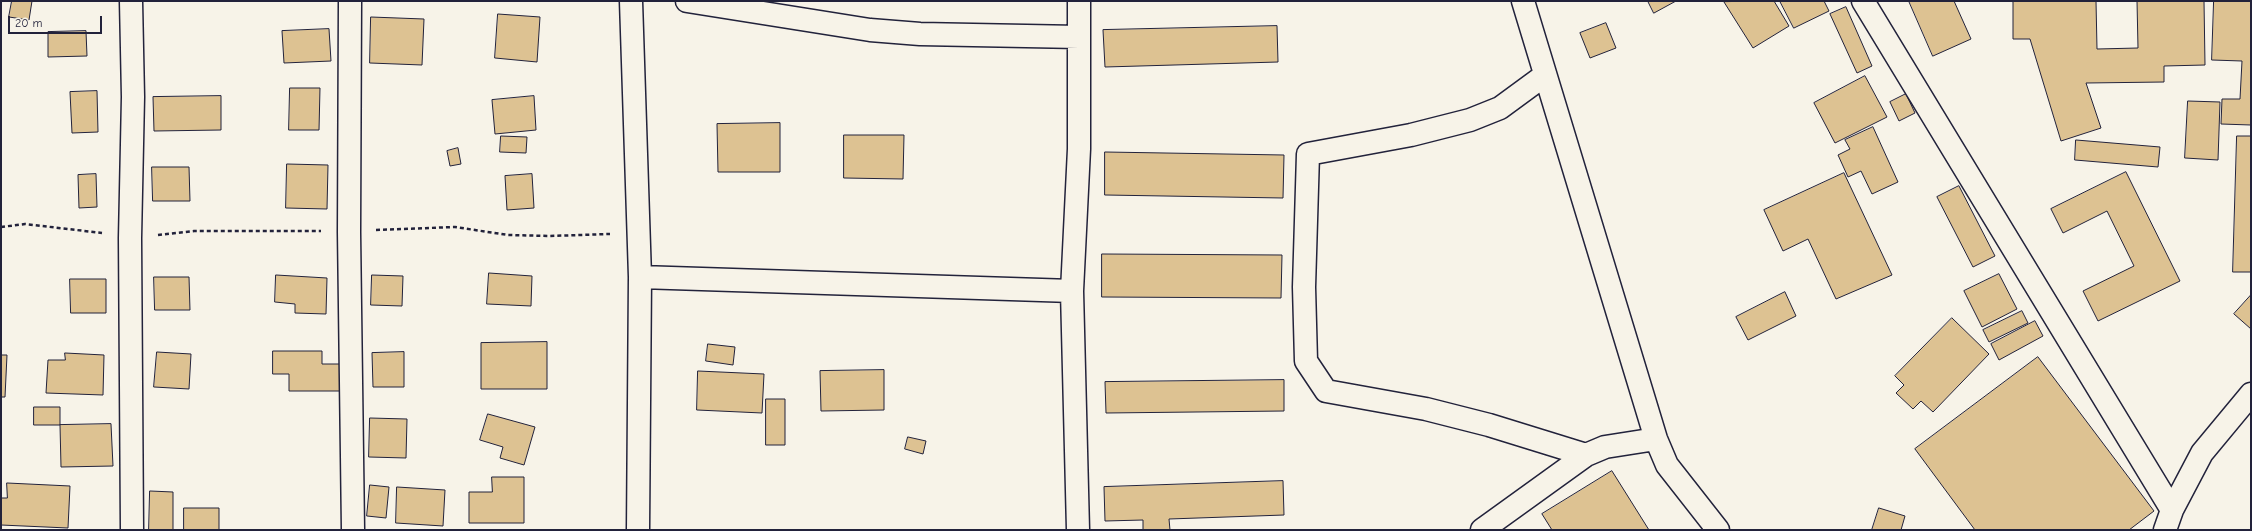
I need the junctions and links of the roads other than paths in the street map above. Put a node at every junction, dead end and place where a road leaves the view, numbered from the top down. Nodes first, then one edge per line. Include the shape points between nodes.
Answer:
1 (131, 1) edge
2 (350, 1) edge
3 (631, 1) edge
4 (687, 1) edge
5 (1079, 1) edge
6 (1523, 1) edge
7 (1863, 1) edge
8 (1078, 37) junction
9 (1545, 74) junction
10 (640, 277) junction
11 (1072, 291) junction
12 (2251, 394) edge
13 (1656, 439) junction
14 (1586, 455) junction
15 (2168, 520) edge
16 (132, 530) edge
17 (353, 530) edge
18 (638, 530) edge
19 (1078, 530) edge
20 (1482, 530) edge
21 (1718, 530) edge

1 - 16 street via 134,97 130,238
2 - 17 street via 349,209
3 - 10 street
4 - 8 street via 870,30 920,34
5 - 8 street
6 - 9 street
7 - 15 street
8 - 11 street via 1079,149
9 - 13 street
9 - 14 street via 1500,108 1470,120 1411,135 1308,154 1304,287 1306,361 1326,391 1433,411 1489,425
10 - 11 street
10 - 18 street
11 - 19 street
12 - 15 street via 2202,453
13 - 14 street via 1606,447
13 - 21 street via 1667,465
14 - 20 street

